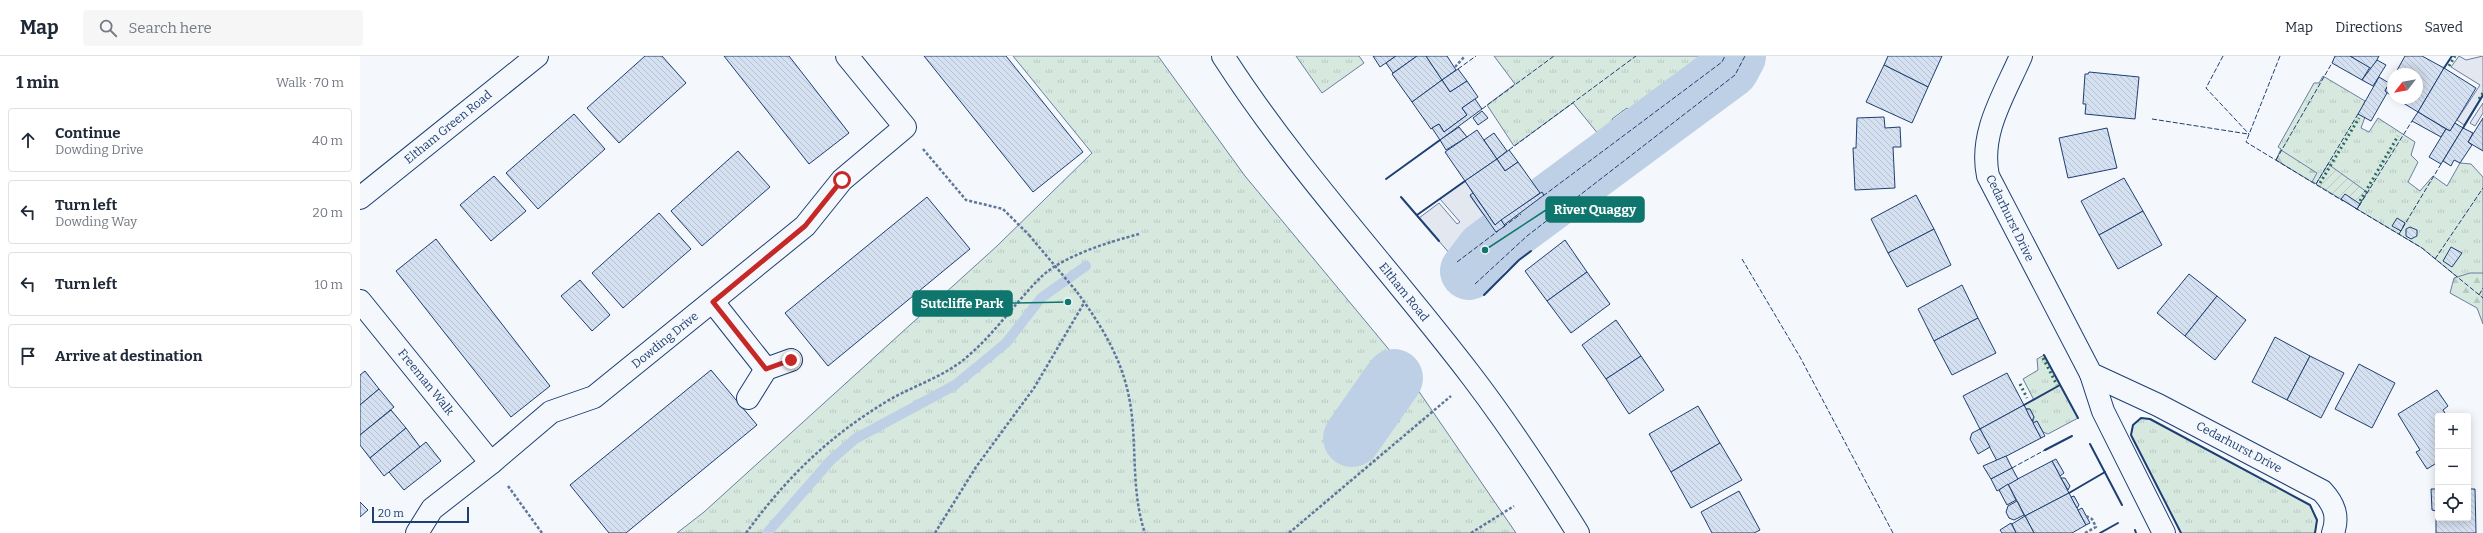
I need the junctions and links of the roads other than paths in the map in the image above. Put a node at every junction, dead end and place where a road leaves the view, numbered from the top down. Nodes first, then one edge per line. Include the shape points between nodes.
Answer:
1 (537, 56) edge
2 (846, 56) edge
3 (1223, 56) edge
4 (2021, 56) edge
5 (360, 198) edge
6 (360, 302) edge
7 (713, 302) junction
8 (791, 360) dead end
9 (766, 369) junction
10 (2091, 374) junction
11 (748, 398) dead end
12 (491, 463) junction
13 (417, 533) edge
14 (1578, 533) edge
15 (2164, 533) edge
16 (2333, 533) edge

1 - 5 main road, Eltham Green Road
2 - 7 main road, Dowding Drive via 905,127 842,180 805,226
3 - 14 main road, Eltham Road via 1262,114 1323,193 1473,378 1536,466
4 - 10 main road, Cedarhurst Drive via 1990,125 1984,159 1988,176
6 - 12 main road, Freeman Walk
7 - 9 main road
7 - 12 main road, Dowding Drive via 594,397 551,412
8 - 9 main road
9 - 11 main road
10 - 15 main road, Cedarhurst Drive via 2103,411
10 - 16 main road, Cedarhurst Drive via 2158,405 2322,491 2336,515 2337,523
12 - 13 main road, Dowding Drive via 432,509

